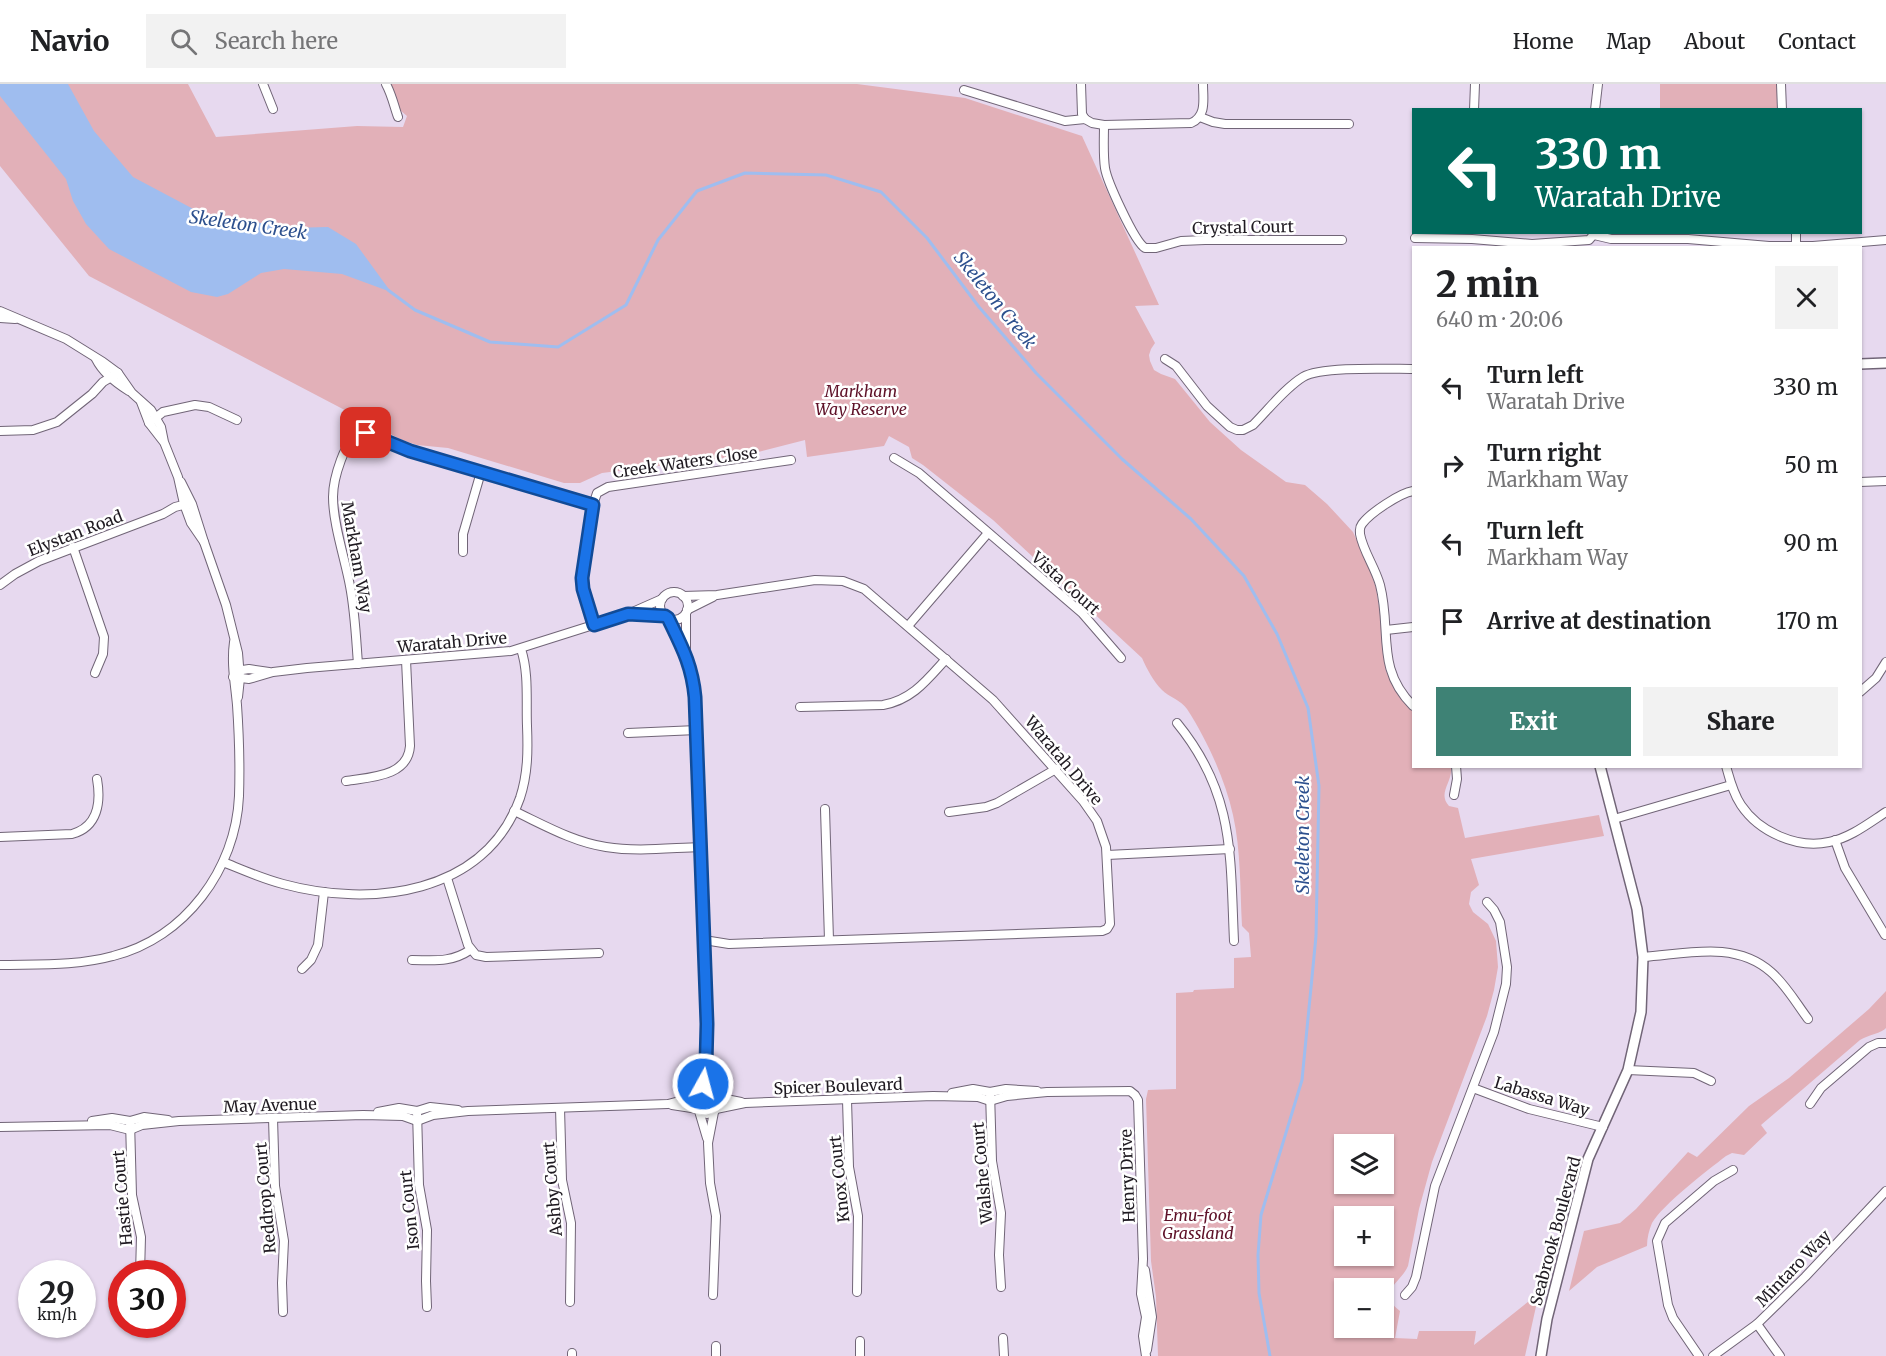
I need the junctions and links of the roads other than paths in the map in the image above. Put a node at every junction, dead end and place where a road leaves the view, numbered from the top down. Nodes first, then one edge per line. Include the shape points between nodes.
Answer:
1 (263, 84) edge
2 (386, 84) edge
3 (1081, 84) edge
4 (1203, 84) edge
5 (1475, 84) edge
6 (1598, 84) edge
7 (1781, 84) edge
8 (964, 90) dead end
9 (1474, 108) edge
10 (1595, 108) edge
11 (1782, 108) edge
12 (273, 109) dead end
13 (398, 117) dead end
14 (1200, 117) junction
15 (1085, 119) junction
16 (1349, 124) dead end
17 (1104, 125) junction
18 (1595, 234) edge
19 (1472, 236) edge
20 (1415, 238) dead end
21 (1342, 240) dead end
22 (1886, 240) edge
23 (1796, 246) edge
24 (0, 311) edge
25 (0, 318) edge
26 (17, 319) junction
27 (1166, 359) dead end
28 (1886, 363) edge
29 (1862, 364) edge
30 (1412, 369) edge
31 (114, 377) junction
32 (155, 420) junction
33 (237, 420) dead end
34 (0, 431) edge
35 (894, 458) dead end
36 (791, 460) dead end
37 (481, 472) junction
38 (1886, 481) edge
39 (1862, 482) edge
40 (1412, 491) edge
41 (593, 505) junction
42 (187, 506) junction
43 (988, 533) junction
44 (73, 547) junction
45 (463, 552) dead end
46 (0, 585) edge
47 (717, 595) junction
48 (683, 596) junction
49 (662, 599) junction
50 (686, 612) junction
51 (628, 614) junction
52 (667, 617) junction
53 (594, 625) junction
54 (908, 626) junction
55 (1412, 627) edge
56 (1386, 630) junction
57 (521, 649) junction
58 (686, 653) junction
59 (1121, 658) dead end
60 (946, 659) junction
61 (406, 660) junction
62 (1886, 662) edge
63 (358, 664) junction
64 (95, 673) dead end
65 (236, 674) junction
66 (1862, 690) edge
67 (1412, 705) edge
68 (800, 707) dead end
69 (1178, 723) dead end
70 (697, 730) junction
71 (628, 733) dead end
72 (1456, 768) edge
73 (1601, 768) edge
74 (1727, 768) edge
75 (1056, 769) junction
76 (97, 779) dead end
77 (346, 781) dead end
78 (1731, 785) junction
79 (1454, 795) dead end
80 (825, 809) dead end
81 (514, 811) junction
82 (949, 812) dead end
83 (1886, 812) edge
84 (1614, 819) junction
85 (0, 837) edge
86 (1835, 840) junction
87 (700, 847) junction
88 (1230, 849) junction
89 (1107, 855) junction
90 (224, 862) junction
91 (447, 878) junction
92 (324, 892) junction
93 (1487, 902) dead end
94 (1885, 935) edge
95 (829, 940) junction
96 (1234, 941) dead end
97 (704, 945) junction
98 (470, 950) junction
99 (599, 953) dead end
100 (1643, 957) junction
101 (412, 960) dead end
102 (0, 965) edge
103 (302, 969) dead end
104 (1808, 1019) dead end
105 (1886, 1043) edge
106 (706, 1063) junction
107 (1628, 1070) junction
108 (1711, 1081) dead end
109 (1473, 1088) junction
110 (990, 1092) junction
111 (1047, 1092) junction
112 (1133, 1093) joint
113 (700, 1095) junction
114 (715, 1096) junction
115 (933, 1096) junction
116 (847, 1100) junction
117 (990, 1101) junction
118 (745, 1103) junction
119 (668, 1104) junction
120 (1810, 1104) dead end
121 (560, 1108) junction
122 (699, 1110) junction
123 (417, 1111) junction
124 (715, 1111) junction
125 (468, 1112) junction
126 (363, 1115) junction
127 (273, 1118) junction
128 (130, 1121) junction
129 (179, 1121) junction
130 (417, 1121) junction
131 (76, 1125) junction
132 (0, 1127) edge
133 (1603, 1127) junction
134 (130, 1130) junction
135 (708, 1143) junction
136 (1733, 1170) dead end
137 (1886, 1191) edge
138 (140, 1260) edge
139 (1000, 1287) dead end
140 (857, 1292) dead end
141 (713, 1295) dead end
142 (1405, 1295) dead end
143 (570, 1302) dead end
144 (427, 1307) dead end
145 (283, 1312) dead end
146 (1757, 1324) junction
147 (1003, 1338) dead end
148 (860, 1341) dead end
149 (716, 1346) dead end
150 (1146, 1355) edge
151 (716, 1356) edge
152 (860, 1356) edge
153 (1004, 1356) edge
154 (1540, 1356) edge
155 (1699, 1356) edge
156 (1713, 1356) edge
157 (1780, 1356) edge

1 - 12 street
2 - 13 street
3 - 15 street
4 - 14 street
5 - 9 street
6 - 10 street
7 - 11 street
8 - 15 street via 1065,121
14 - 16 street via 1225,124
14 - 17 street via 1187,124
15 - 17 street
17 - 21 street, Crystal Court via 1107,175 1133,232 1145,248 1204,240
18 - 19 street via 1589,240 1541,244 1513,244
18 - 23 street via 1611,239 1688,238
19 - 20 street
22 - 23 street
24 - 26 street
25 - 26 street
26 - 31 street via 66,339
27 - 30 street via 1207,406 1236,430 1253,425 1308,374
28 - 29 street
31 - 32 street
31 - 34 street via 57,422 33,430
32 - 33 street via 200,404
32 - 42 street
35 - 43 street, Vista Court via 918,473
36 - 41 street, Creek Waters Close via 608,487 597,493
37 - 41 street, Markham Way
37 - 45 street via 463,534
37 - 63 street, Markham Way via 400,448 370,434 358,435 350,442 336,471 333,505 353,601
38 - 39 street
40 - 56 street via 1389,502 1360,530 1380,586
41 - 53 street via 582,578
42 - 44 street, Elystan Road
42 - 65 street via 226,605
43 - 54 street
43 - 59 street, Vista Court via 1082,613
44 - 46 street, Elystan Road via 26,567
44 - 64 street via 104,637 103,654
47 - 48 street, Waratah Drive
47 - 50 street, Waratah Drive
47 - 54 street, Waratah Drive via 815,580 843,580 864,590
48 - 49 street via 672,592
48 - 50 street
49 - 51 street, Waratah Drive
49 - 52 street via 661,610
50 - 52 street via 675,620
50 - 58 street
51 - 52 street, Waratah Drive
51 - 53 street, Waratah Drive
52 - 58 street
53 - 57 street, Waratah Drive
54 - 60 street, Waratah Drive
55 - 56 street
56 - 67 street via 1391,673
57 - 61 street, Waratah Drive
57 - 81 street via 528,751 523,786
58 - 70 street
60 - 68 street via 917,691 893,703
60 - 75 street, Waratah Drive via 998,705
61 - 63 street, Waratah Drive
61 - 77 street via 408,757 393,771
62 - 66 street
63 - 65 street, Waratah Drive via 273,672 249,669
65 - 90 street via 238,808
69 - 88 street via 1198,749 1217,790
70 - 71 street
70 - 87 street
72 - 79 street
73 - 84 street, Seabrook Boulevard
74 - 78 street
75 - 82 street via 997,803
75 - 89 street, Waratah Drive via 1097,821
76 - 85 street via 97,812 83,830 64,835
78 - 84 street
78 - 86 street via 1747,812 1772,833 1806,843
80 - 95 street
81 - 87 street via 579,841 605,847
81 - 91 street via 483,853
83 - 86 street
84 - 100 street, Seabrook Boulevard via 1637,909
86 - 94 street via 1845,868
87 - 97 street
88 - 89 street
88 - 96 street
89 - 95 street, Waratah Drive via 1110,924 1102,931
90 - 92 street via 282,884
90 - 102 street via 188,913 143,945 97,960
91 - 92 street via 394,892
91 - 98 street
92 - 103 street via 318,945
93 - 109 street via 1500,922 1506,984 1494,1032
95 - 97 street, Waratah Drive
97 - 106 street
98 - 99 street via 486,957
98 - 101 street via 452,959
100 - 104 street via 1713,950 1741,955 1772,972
100 - 107 street, Seabrook Boulevard via 1641,1012
105 - 120 street via 1869,1047 1821,1088
106 - 113 street
106 - 114 street
107 - 108 street via 1694,1073
107 - 133 street, Seabrook Boulevard
109 - 133 street, Labassa Way via 1528,1109
109 - 142 street via 1435,1186 1416,1277
110 - 111 street, Spicer Boulevard
110 - 115 street, Spicer Boulevard via 973,1089
110 - 117 street, Walshe Court
111 - 112 street, Spicer Boulevard
111 - 117 street, Spicer Boulevard
112 - 150 street, Henry Drive via 1138,1100 1143,1259 1152,1317
113 - 114 street via 707,1092
113 - 119 street
113 - 122 street via 696,1103
114 - 118 street, Spicer Boulevard
114 - 124 street
115 - 116 street, Spicer Boulevard
115 - 117 street, Spicer Boulevard via 973,1096
116 - 118 street, Spicer Boulevard
116 - 140 street, Knox Court via 849,1167 858,1216
117 - 139 street, Walshe Court via 992,1161 1001,1214
118 - 124 street, Spicer Boulevard
119 - 121 street
119 - 122 street
121 - 125 street, May Avenue
121 - 143 street, Ashby Court via 562,1180 571,1223
122 - 124 street via 708,1114
122 - 135 street
123 - 125 street, May Avenue via 430,1107
123 - 126 street, May Avenue via 399,1108
123 - 130 street, Ison Court
124 - 135 street
125 - 130 street, May Avenue via 433,1115
126 - 127 street, May Avenue
126 - 130 street, May Avenue via 403,1116
127 - 129 street, May Avenue
127 - 145 street, Reddrop Court via 275,1186 284,1241
128 - 129 street, May Avenue via 151,1117
128 - 131 street, May Avenue via 112,1118
128 - 134 street, Hastie Court
129 - 134 street, May Avenue
130 - 144 street, Ison Court via 419,1185 428,1230
131 - 132 street, May Avenue
131 - 134 street, May Avenue via 116,1125
133 - 154 street, Seabrook Boulevard via 1580,1187
134 - 138 street, Hastie Court via 132,1195 141,1237
135 - 141 street via 716,1216
136 - 155 street via 1714,1181 1665,1223 1658,1237 1668,1305
137 - 146 street, Mintaro Way
146 - 156 street, Mintaro Way
146 - 157 street
147 - 153 street
148 - 152 street
149 - 151 street

